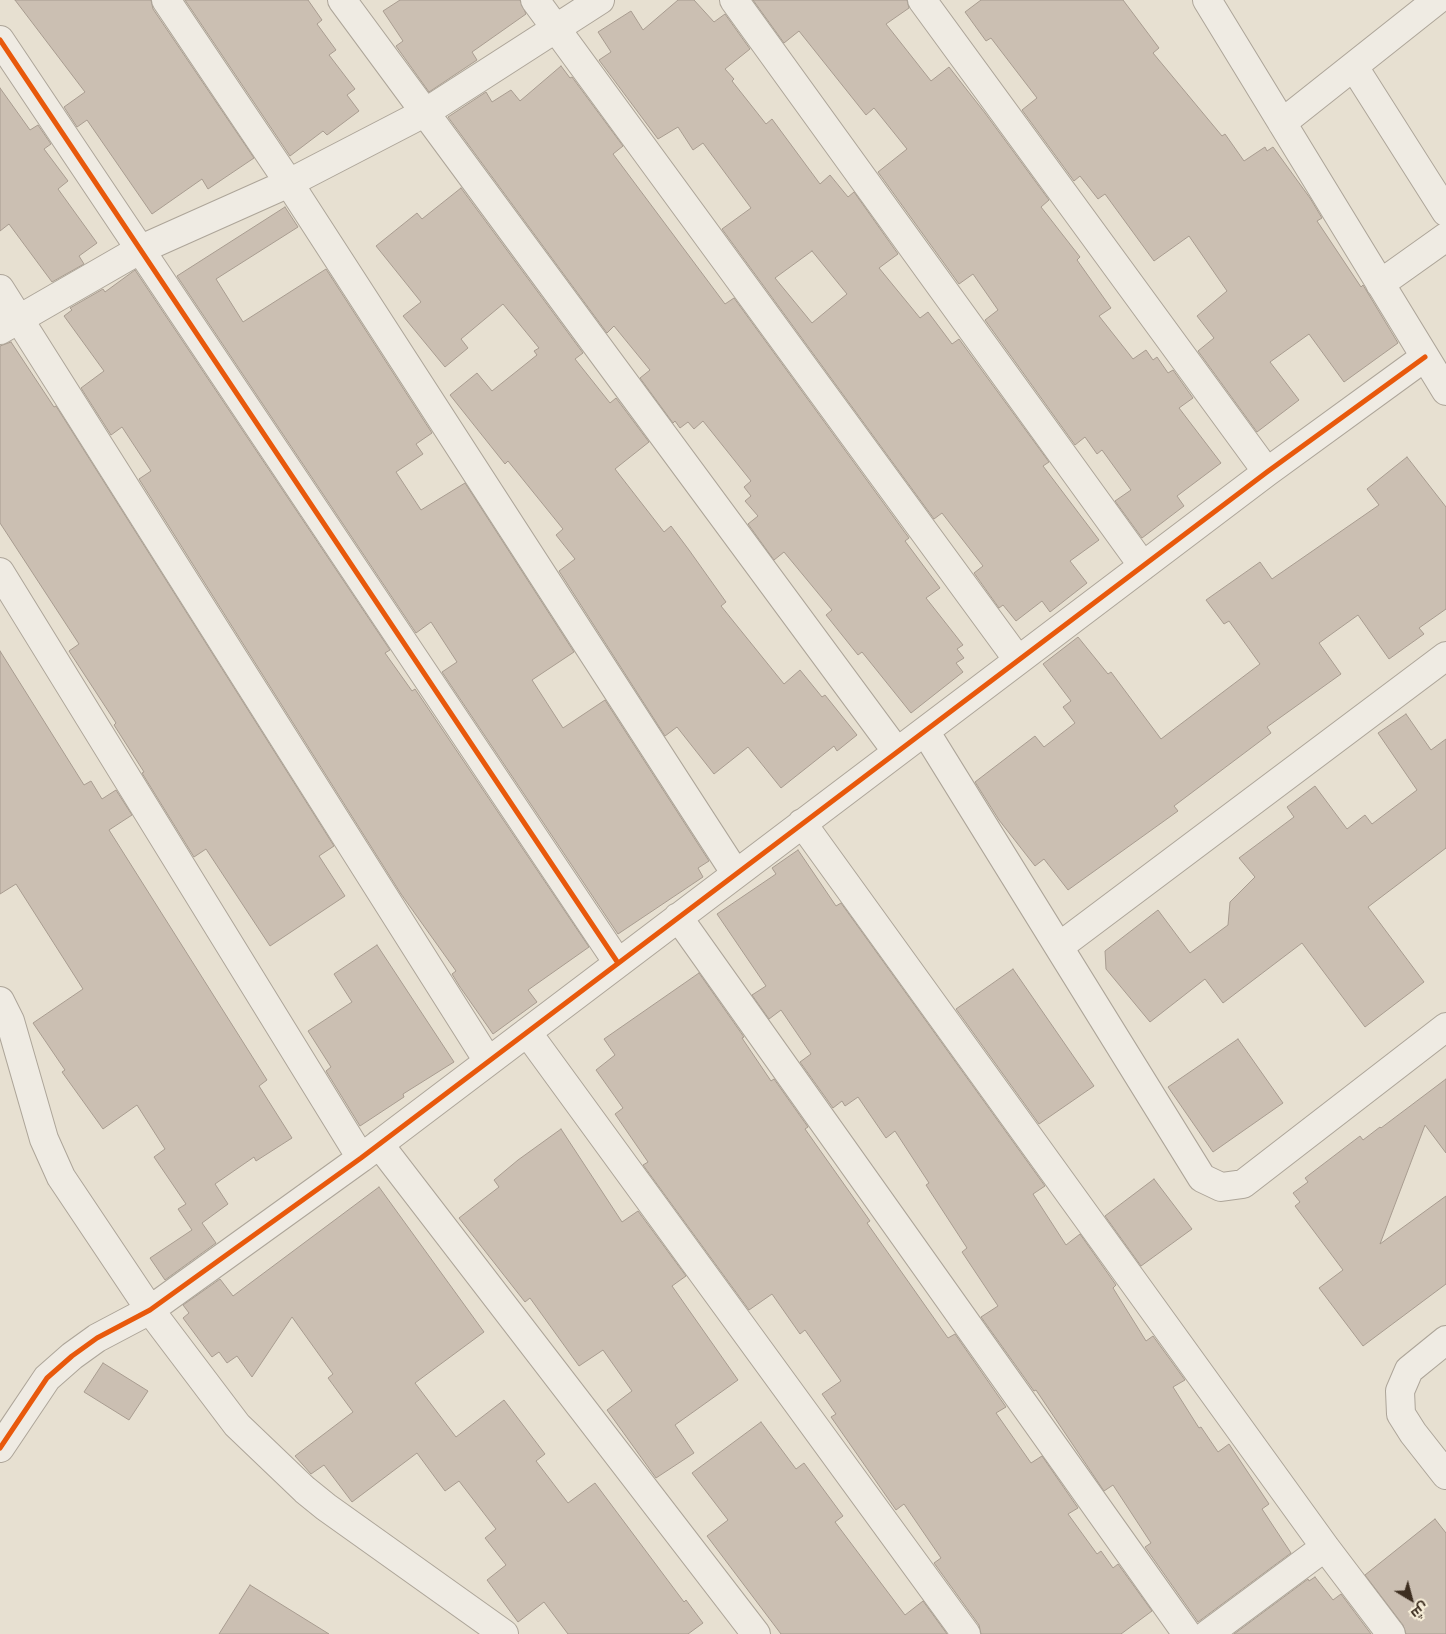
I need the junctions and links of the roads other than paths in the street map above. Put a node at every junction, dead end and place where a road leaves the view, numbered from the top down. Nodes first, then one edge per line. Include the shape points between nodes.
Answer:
1 (166, 0) edge
2 (342, 0) edge
3 (535, 0) edge
4 (600, 0) edge
5 (734, 0) edge
6 (922, 0) edge
7 (1207, 0) edge
8 (1437, 0) edge
9 (557, 30) junction
10 (0, 40) edge
11 (1354, 66) junction
12 (426, 112) junction
13 (1282, 123) junction
14 (288, 183) junction
15 (1446, 212) edge
16 (1446, 237) edge
17 (139, 250) junction
18 (1380, 284) junction
19 (0, 289) edge
20 (10, 324) edge
21 (1425, 358) junction
22 (1446, 392) edge
23 (1267, 472) junction
24 (1143, 566) junction
25 (0, 572) edge
26 (1446, 656) edge
27 (1018, 660) junction
28 (925, 731) junction
29 (897, 752) junction
30 (802, 823) junction
31 (736, 874) junction
32 (678, 917) junction
33 (1060, 946) junction
34 (618, 963) junction
35 (0, 1001) edge
36 (1446, 1027) edge
37 (527, 1032) junction
38 (488, 1061) junction
39 (370, 1151) junction
40 (150, 1310) junction
41 (1446, 1340) edge
42 (0, 1448) edge
43 (1446, 1475) edge
44 (1324, 1547) junction
45 (504, 1634) edge
46 (756, 1634) edge
47 (966, 1634) edge
48 (1187, 1634) edge
49 (1208, 1634) edge
50 (1391, 1634) edge

1 - 14 street
2 - 12 street
3 - 9 street
4 - 9 street
5 - 24 street
6 - 23 street
7 - 13 street
8 - 11 street
9 - 12 street
9 - 27 street
10 - 17 street
11 - 13 street
11 - 15 street
12 - 14 street
12 - 29 street
13 - 18 street
14 - 17 street
14 - 31 street
16 - 18 street
17 - 20 street
17 - 34 street
18 - 21 street
19 - 20 street
20 - 38 street
21 - 22 street
21 - 23 street
23 - 24 street
24 - 27 street
25 - 39 street
26 - 33 street
27 - 28 street
28 - 29 street
28 - 33 street
29 - 30 street
30 - 31 street
30 - 44 street
31 - 32 street
32 - 34 street
32 - 48 street
33 - 36 street via 1202,1178 1221,1187 1242,1184
34 - 37 street
35 - 40 street via 10,1021 44,1140 61,1176
37 - 38 street
37 - 47 street
38 - 39 street
39 - 40 street
39 - 46 street
40 - 42 street via 97,1338 53,1372
40 - 45 street via 237,1425 304,1490
41 - 43 street via 1409,1370 1400,1391 1401,1414
44 - 49 street
44 - 50 street

